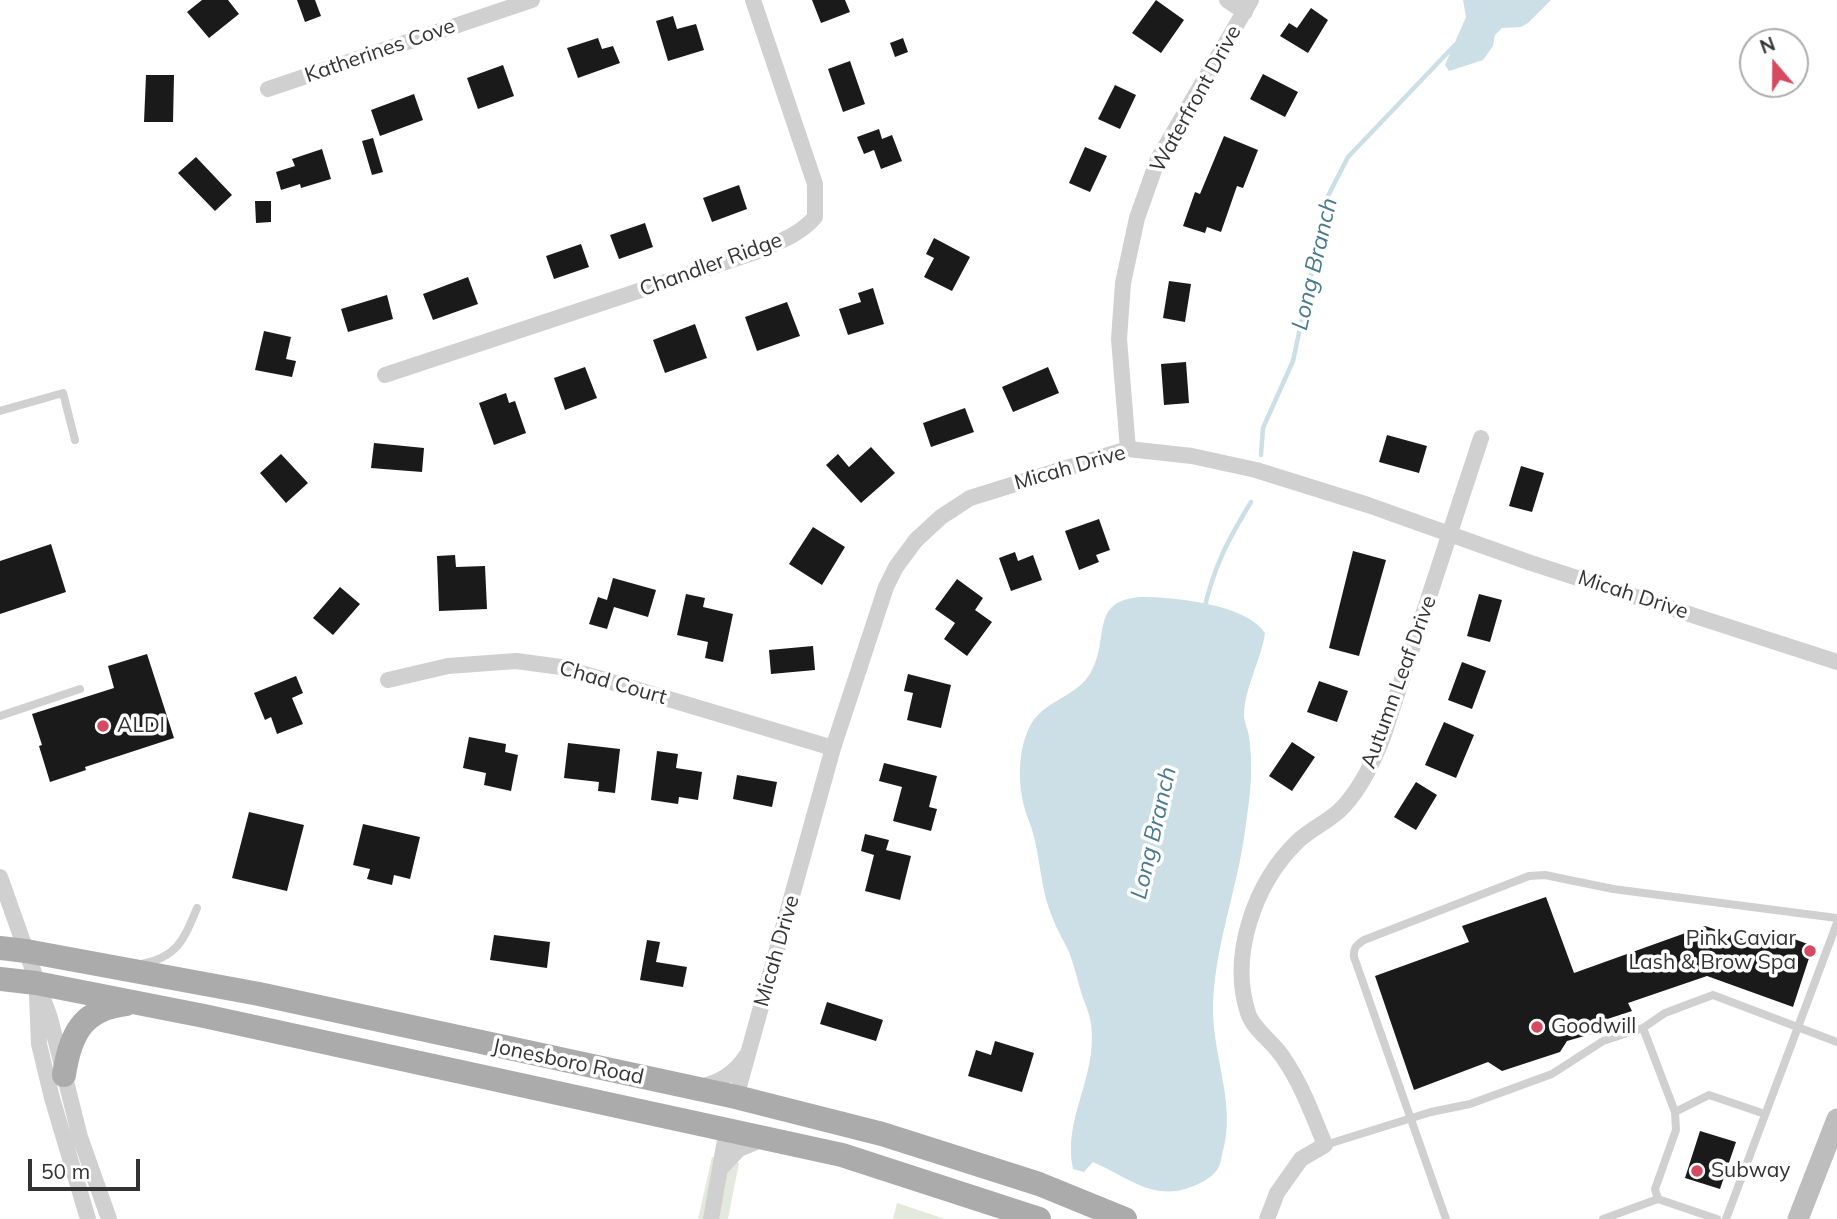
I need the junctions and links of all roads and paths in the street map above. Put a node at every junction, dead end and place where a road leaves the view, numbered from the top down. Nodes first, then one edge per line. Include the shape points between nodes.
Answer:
1 (532, 0) edge
2 (753, 0) edge
3 (1227, 0) edge
4 (1248, 6) edge
5 (268, 89) dead end
6 (385, 375) dead end
7 (0, 411) edge
8 (1481, 438) dead end
9 (75, 440) dead end
10 (1129, 449) junction
11 (1448, 533) junction
12 (1837, 662) edge
13 (388, 680) dead end
14 (80, 689) dead end
15 (0, 716) edge
16 (833, 747) junction
17 (0, 877) edge
18 (197, 908) dead end
19 (1837, 918) edge
20 (1837, 923) edge
21 (0, 948) edge
22 (26, 951) junction
23 (119, 968) junction
24 (0, 979) edge
25 (36, 983) junction
26 (134, 1002) junction
27 (1798, 1027) junction
28 (1643, 1028) junction
29 (1837, 1042) edge
30 (749, 1051) junction
31 (64, 1074) junction
32 (693, 1088) junction
33 (736, 1097) junction
34 (791, 1111) junction
35 (1675, 1112) junction
36 (1765, 1114) junction
37 (667, 1116) junction
38 (1411, 1118) junction
39 (1837, 1119) edge
40 (727, 1129) junction
41 (768, 1138) junction
42 (1325, 1146) junction
43 (720, 1169) junction
44 (1658, 1199) junction
45 (89, 1219) edge
46 (109, 1219) edge
47 (710, 1219) edge
48 (1039, 1219) edge
49 (1125, 1219) edge
50 (1267, 1219) edge
51 (1447, 1219) edge
52 (1603, 1219) edge
53 (1717, 1219) edge
54 (1726, 1219) edge
55 (1798, 1219) edge

1 - 5 street, Katherines Cove
2 - 6 street, Chandler Ridge via 815,184 815,217 808,226 756,252
3 - 4 street
4 - 10 street, Waterfront Drive via 1158,159 1137,218 1123,283 1119,339
7 - 9 lane via 63,393
8 - 11 street, Autumn Leaf Drive
10 - 11 street, Micah Drive via 1256,470
10 - 16 street, Micah Drive via 970,498 916,540 886,587
11 - 12 street, Micah Drive
11 - 42 street, Autumn Leaf Drive via 1369,771 1342,809 1299,840 1276,866 1262,889 1248,930 1241,972 1248,1015 1284,1058
13 - 16 street, Chad Court via 448,666 516,661 561,667
14 - 15 lane
16 - 30 street, Micah Drive
17 - 22 street
18 - 23 lane via 176,950 155,961
19 - 38 lane via 1613,889 1545,875 1529,876 1364,940 1356,945 1354,957
20 - 27 lane
21 - 22 main road, Jonesboro Road
22 - 23 main road, Jonesboro Road
22 - 25 street
23 - 32 main road, Jonesboro Road
24 - 25 main road, Jonesboro Road
25 - 26 main road, Jonesboro Road
25 - 31 street
25 - 45 street via 39,1044
26 - 31 main road via 106,1008 86,1020 68,1048
26 - 37 main road, Jonesboro Road
27 - 28 lane via 1713,995 1665,1013
27 - 29 lane
27 - 36 lane
28 - 35 lane
28 - 38 lane via 1603,1041 1552,1074 1470,1104
30 - 32 street via 738,1067 719,1081
30 - 33 street, Micah Drive
31 - 46 street
32 - 33 main road, Jonesboro Road
33 - 34 main road, Jonesboro Road
33 - 37 main road via 728,1108 707,1116
34 - 40 main road via 760,1113
34 - 49 main road, Jonesboro Road via 1039,1184
35 - 36 lane via 1709,1095
35 - 44 lane via 1676,1130 1655,1189
36 - 54 lane
37 - 40 main road, Jonesboro Road
38 - 42 lane
38 - 51 lane
39 - 55 street
40 - 41 main road, Jonesboro Road
40 - 43 street
41 - 43 street via 739,1149
41 - 48 main road, Jonesboro Road via 896,1171
42 - 50 street via 1301,1159 1277,1193
43 - 47 street
44 - 52 lane
44 - 53 lane

